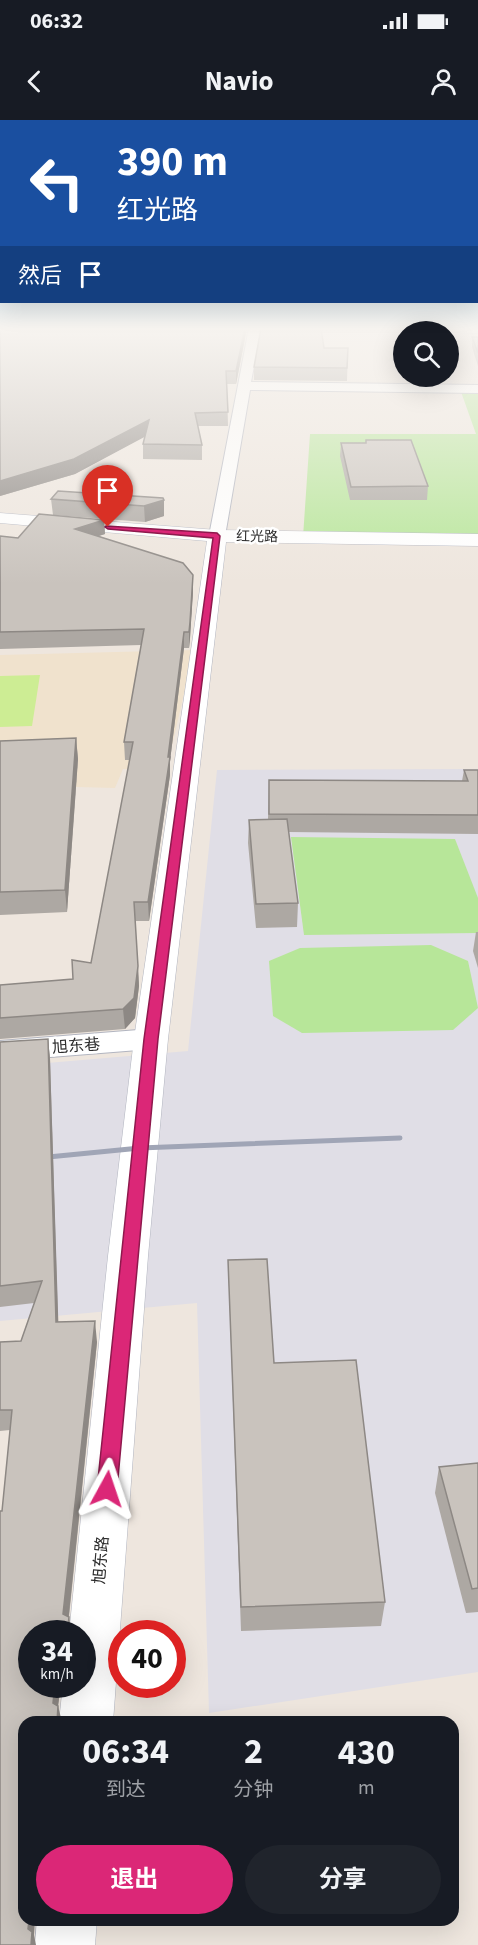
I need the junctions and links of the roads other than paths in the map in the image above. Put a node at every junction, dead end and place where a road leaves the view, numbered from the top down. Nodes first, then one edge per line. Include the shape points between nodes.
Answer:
1 (239, 413) edge
2 (0, 518) edge
3 (217, 536) junction
4 (478, 540) edge
5 (151, 1039) junction
6 (0, 1051) edge
7 (87, 1716) edge
8 (67, 1926) edge
9 (65, 1945) edge

1 - 3 street, 旭东路
2 - 3 street, 红光路
3 - 4 street, 红光路
3 - 5 street, 旭东路
5 - 6 street, 旭东巷
5 - 7 street, 旭东路
8 - 9 street

